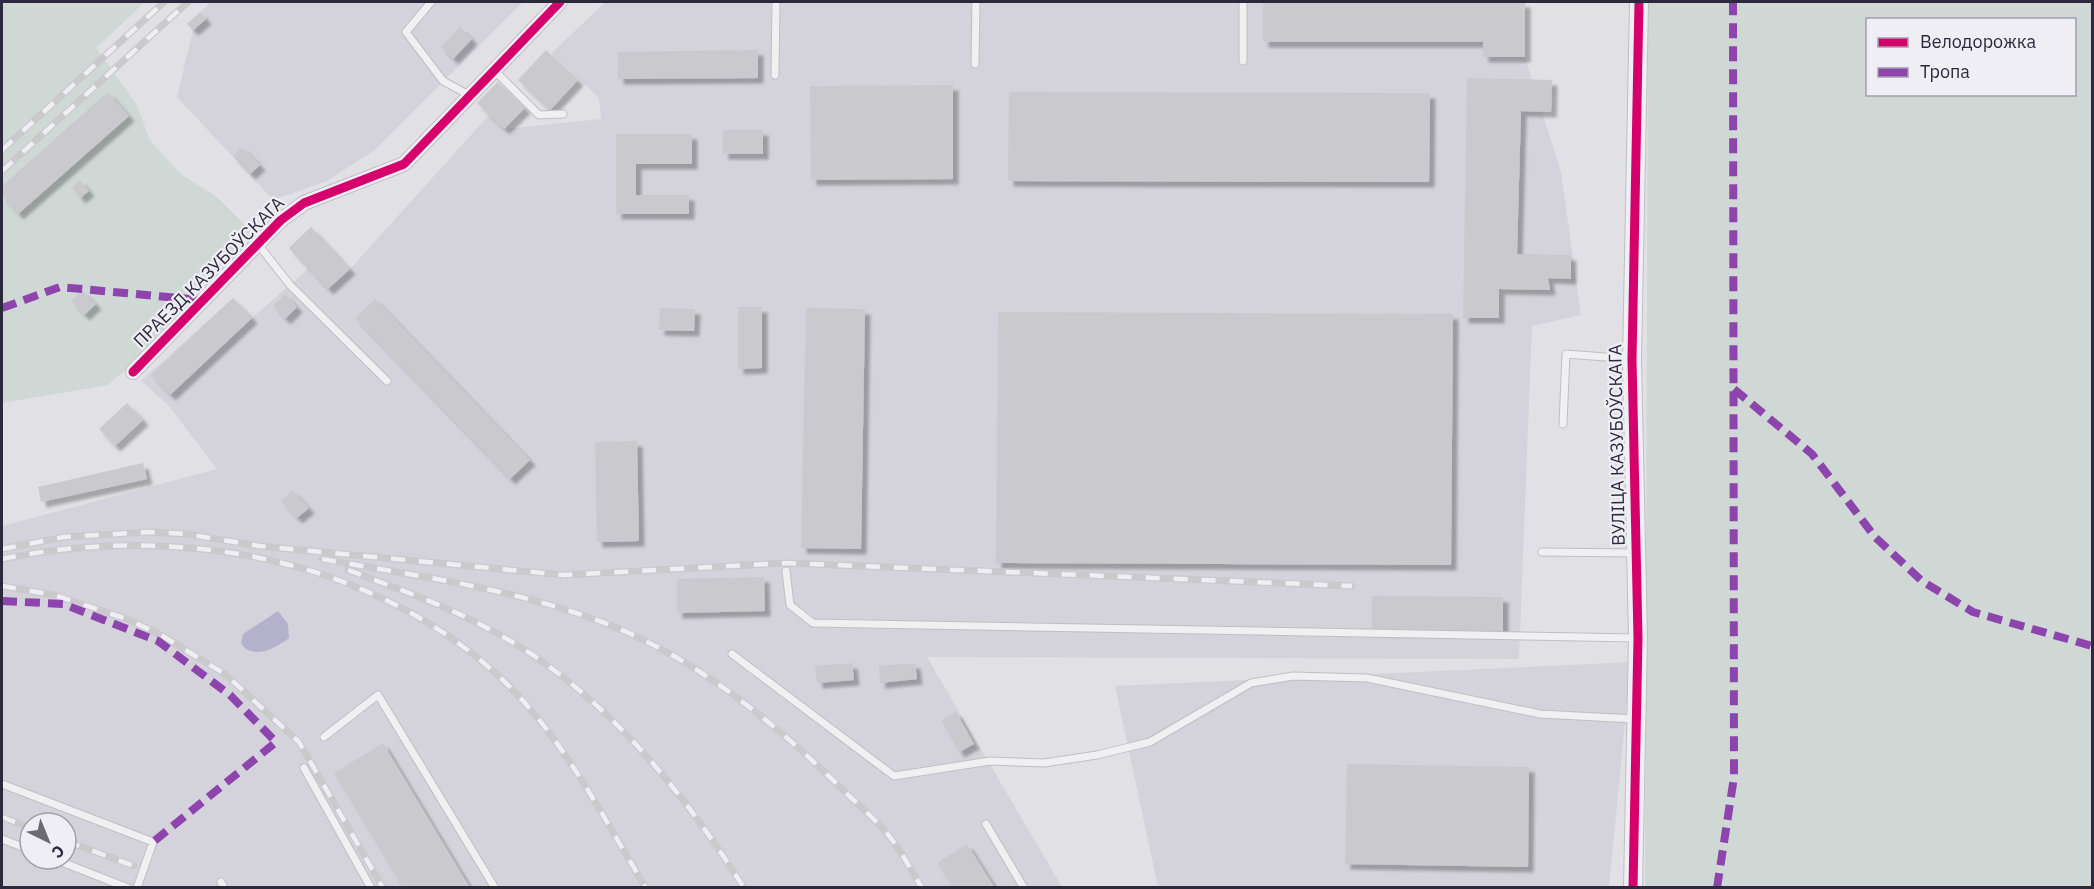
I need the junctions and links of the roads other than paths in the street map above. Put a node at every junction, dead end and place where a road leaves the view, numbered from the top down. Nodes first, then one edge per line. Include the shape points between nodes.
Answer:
1 (432, 2) edge
2 (560, 2) edge
3 (776, 2) edge
4 (976, 2) edge
5 (1243, 2) edge
6 (1639, 2) edge
7 (1243, 61) dead end
8 (975, 64) dead end
9 (494, 70) junction
10 (775, 75) dead end
11 (469, 95) junction
12 (563, 114) dead end
13 (257, 243) junction
14 (1632, 359) junction
15 (133, 372) dead end
16 (387, 381) dead end
17 (1563, 424) dead end
18 (1542, 552) dead end
19 (1635, 553) junction
20 (786, 571) dead end
21 (1638, 638) junction
22 (732, 654) dead end
23 (1635, 718) junction
24 (324, 737) dead end
25 (304, 768) dead end
26 (2, 784) edge
27 (986, 824) dead end
28 (2, 839) edge
29 (18, 845) edge
30 (78, 868) edge
31 (128, 888) edge
32 (137, 888) edge
33 (371, 888) edge
34 (495, 888) edge
35 (1024, 888) edge
36 (1633, 888) edge

1 - 11 lane via 406,32 443,81
2 - 9 street, ПРАЕЗД КАЗУБОЎСКАГА
3 - 10 lane
4 - 8 lane
5 - 7 lane
6 - 14 street, ВУЛІЦА КАЗУБОЎСКАГА
9 - 11 street, ПРАЕЗД КАЗУБОЎСКАГА
9 - 12 lane via 539,115
11 - 13 street, ПРАЕЗД КАЗУБОЎСКАГА via 404,164 304,203
13 - 15 street, ПРАЕЗД КАЗУБОЎСКАГА
13 - 16 lane via 290,285
14 - 17 lane via 1566,354
14 - 19 street, ВУЛІЦА КАЗУБОЎСКАГА
18 - 19 lane
19 - 21 street, ВУЛІЦА КАЗУБОЎСКАГА
20 - 21 lane via 790,605 813,623
21 - 23 street, ВУЛІЦА КАЗУБОЎСКАГА
22 - 23 lane via 894,776 990,761 1044,763 1150,742 1251,683 1293,676 1367,678 1540,714
23 - 36 street, ВУЛІЦА КАЗУБОЎСКАГА
24 - 34 lane via 378,695
25 - 33 lane
26 - 32 lane via 153,842
27 - 35 lane
28 - 29 lane
30 - 31 lane

